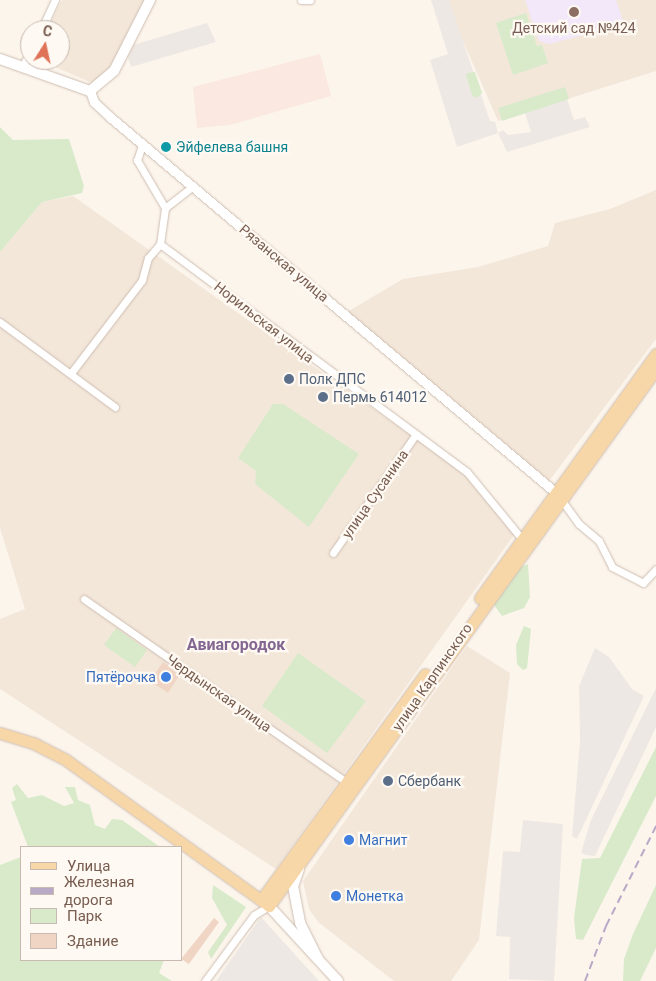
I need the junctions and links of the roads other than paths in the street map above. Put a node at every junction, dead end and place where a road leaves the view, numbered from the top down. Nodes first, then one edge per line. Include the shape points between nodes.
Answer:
1 (56, 0) edge
2 (150, 0) edge
3 (46, 20) edge
4 (0, 59) edge
5 (20, 66) edge
6 (30, 70) edge
7 (90, 91) junction
8 (142, 145) junction
9 (193, 186) junction
10 (165, 208) junction
11 (160, 244) junction
12 (0, 322) edge
13 (656, 354) edge
14 (656, 369) edge
15 (71, 373) junction
16 (115, 407) dead end
17 (616, 416) junction
18 (416, 434) junction
19 (558, 496) junction
20 (522, 539) junction
21 (333, 553) dead end
22 (656, 569) edge
23 (84, 598) dead end
24 (449, 647) junction
25 (0, 733) edge
26 (350, 785) junction
27 (306, 854) junction
28 (265, 903) junction
29 (318, 959) junction
30 (205, 981) edge
31 (338, 981) edge

1 - 3 street
2 - 7 main road via 114,71
4 - 5 main road
6 - 7 main road
7 - 8 street, Рязанская улица via 94,102
8 - 9 street, Рязанская улица
8 - 10 street via 137,160 139,166
9 - 10 street
9 - 19 street, Рязанская улица
10 - 11 street
11 - 15 street via 148,258 142,280
11 - 18 street, Норильская улица
12 - 15 street
13 - 17 main road, улица Карпинского
14 - 17 main road, улица Карпинского
15 - 16 street
17 - 19 main road, улица Карпинского
18 - 20 street, Норильская улица via 467,472
18 - 21 street, улица Сусанина
19 - 20 main road, улица Карпинского
19 - 22 street via 579,524 599,541 612,567 643,583
19 - 24 main road, улица Карпинского
20 - 24 main road, улица Карпинского
23 - 26 street, Чердынская улица
24 - 26 main road, улица Карпинского
25 - 28 main road via 35,744 66,760
26 - 27 main road, улица Карпинского
26 - 28 main road, улица Карпинского
27 - 28 main road, улица Карпинского
27 - 29 main road via 293,886 300,923
28 - 29 main road
28 - 30 street
29 - 31 main road

